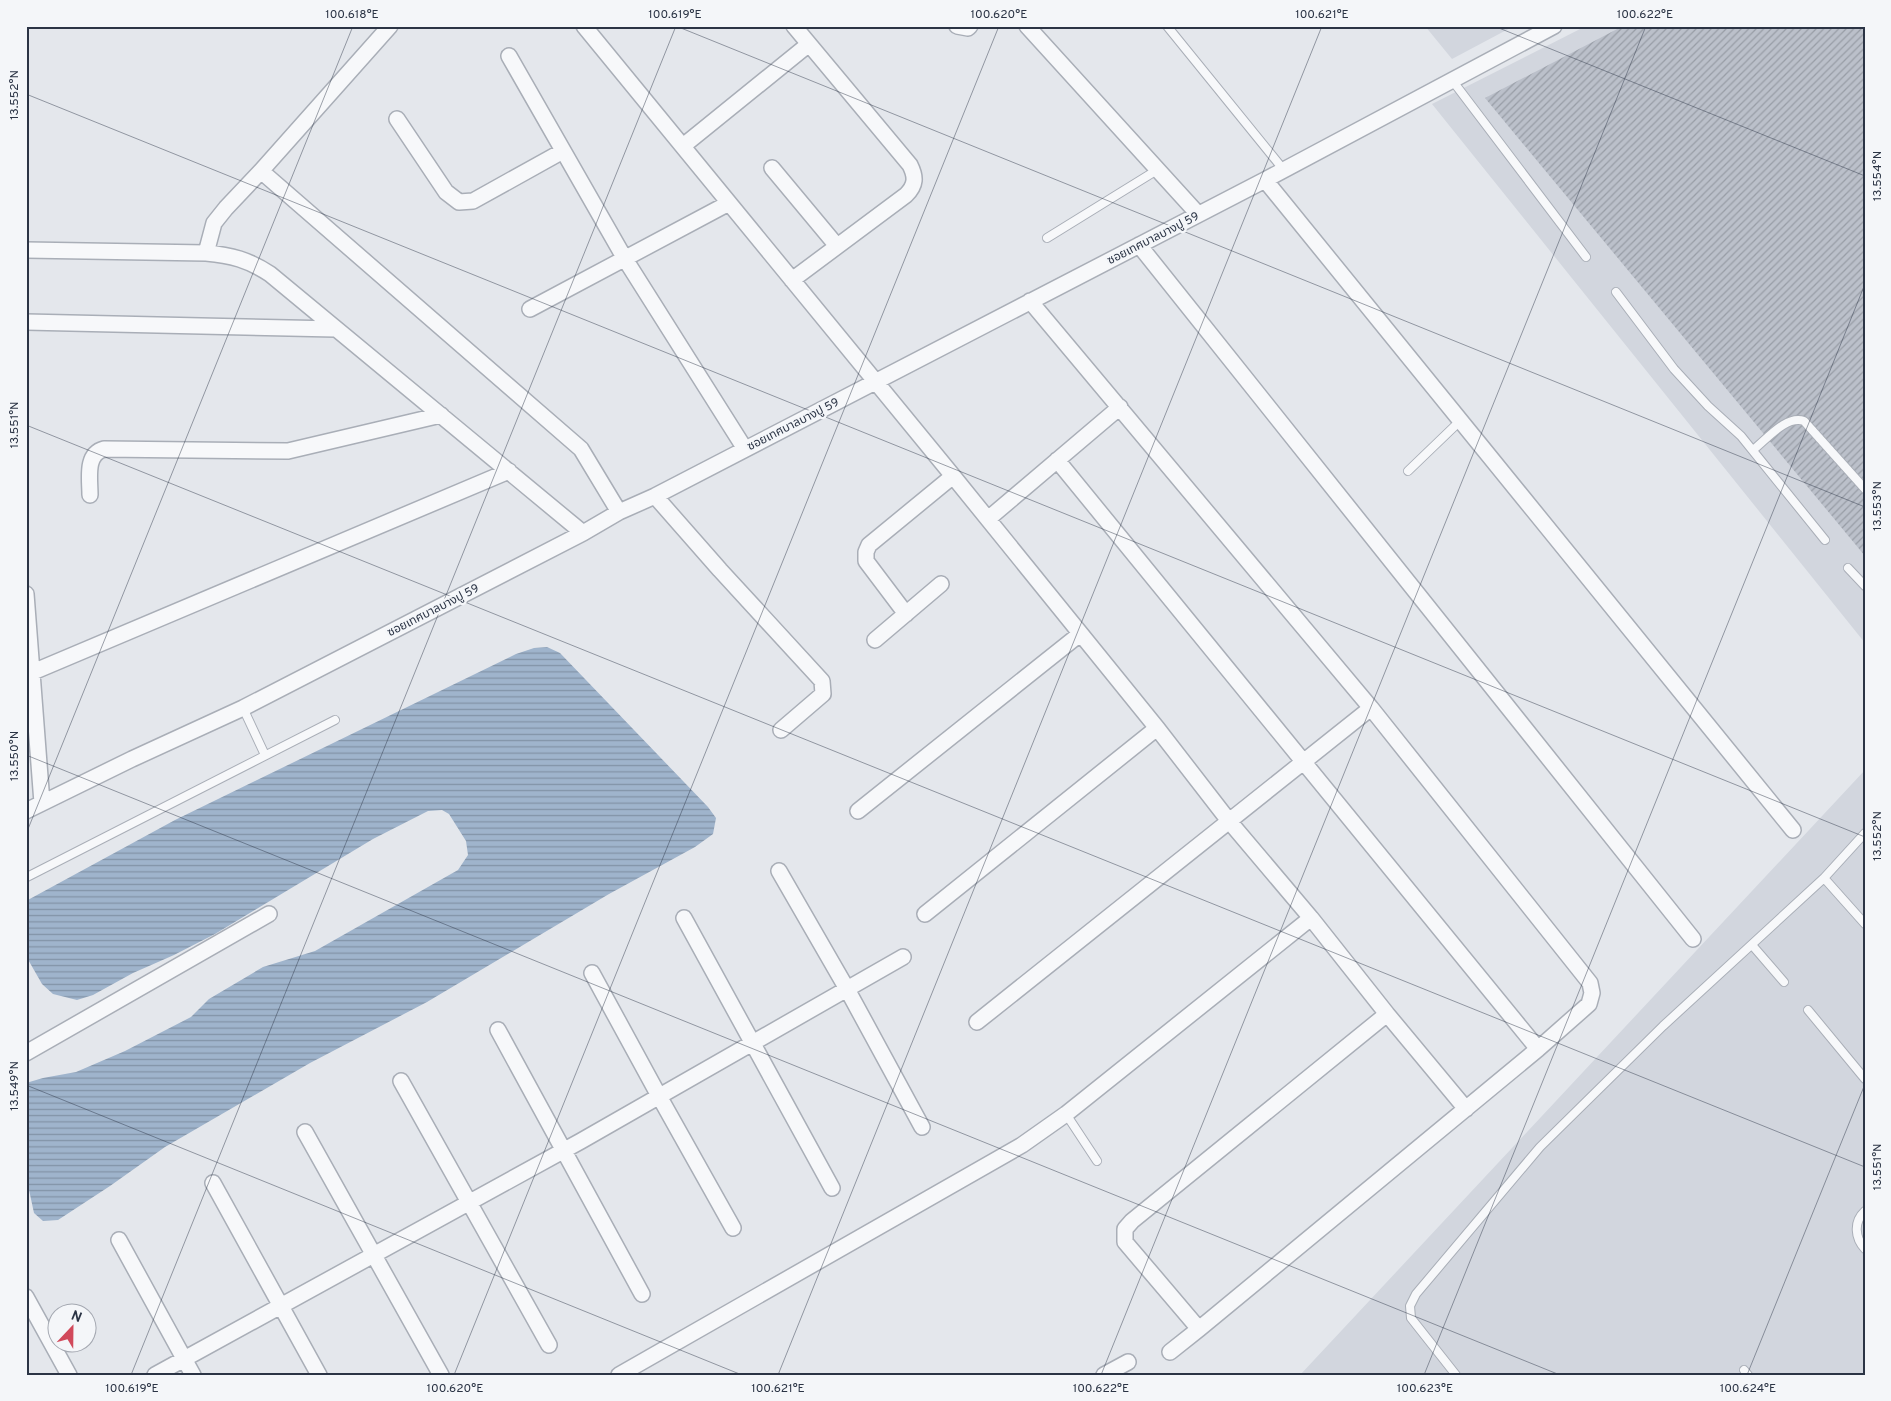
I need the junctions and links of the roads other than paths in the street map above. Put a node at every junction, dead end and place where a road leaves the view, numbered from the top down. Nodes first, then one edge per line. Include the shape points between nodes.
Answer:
1 (390, 26) edge
2 (584, 26) edge
3 (794, 26) edge
4 (956, 26) edge
5 (970, 26) edge
6 (1027, 26) edge
7 (1167, 26) edge
8 (1554, 26) edge
9 (809, 44) junction
10 (509, 56) dead end
11 (1452, 80) junction
12 (398, 119) dead end
13 (683, 146) junction
14 (563, 151) junction
15 (772, 168) dead end
16 (1157, 170) junction
17 (1283, 170) junction
18 (261, 171) junction
19 (1265, 180) junction
20 (729, 203) junction
21 (1198, 214) junction
22 (1047, 238) dead end
23 (1139, 245) junction
24 (838, 246) junction
25 (26, 250) edge
26 (206, 253) junction
27 (1586, 256) dead end
28 (625, 259) junction
29 (792, 280) junction
30 (1616, 292) dead end
31 (1030, 301) junction
32 (530, 309) dead end
33 (26, 322) edge
34 (335, 329) junction
35 (875, 381) junction
36 (1120, 407) junction
37 (441, 415) junction
38 (1460, 421) junction
39 (745, 449) junction
40 (1753, 450) junction
41 (1057, 460) junction
42 (508, 471) junction
43 (1408, 471) dead end
44 (953, 476) junction
45 (1865, 489) edge
46 (90, 495) dead end
47 (655, 496) junction
48 (619, 512) junction
49 (988, 519) junction
50 (583, 532) junction
51 (1825, 540) dead end
52 (1848, 568) dead end
53 (941, 584) dead end
54 (1865, 586) edge
55 (26, 594) edge
56 (906, 614) junction
57 (1080, 634) junction
58 (875, 640) dead end
59 (33, 672) junction
60 (243, 708) junction
61 (1371, 708) junction
62 (335, 720) dead end
63 (1157, 728) junction
64 (781, 730) dead end
65 (265, 755) junction
66 (1304, 762) junction
67 (42, 803) junction
68 (26, 811) edge
69 (858, 811) dead end
70 (1229, 821) junction
71 (1793, 830) dead end
72 (1865, 833) edge
73 (780, 871) dead end
74 (26, 877) edge
75 (1824, 878) junction
76 (269, 914) dead end
77 (925, 914) dead end
78 (684, 918) dead end
79 (1311, 918) junction
80 (1865, 924) edge
81 (1693, 939) dead end
82 (1752, 944) junction
83 (903, 957) dead end
84 (592, 972) dead end
85 (1784, 982) dead end
86 (847, 989) junction
87 (1808, 1010) dead end
88 (1387, 1014) junction
89 (978, 1022) dead end
90 (498, 1030) dead end
91 (752, 1043) junction
92 (1538, 1049) junction
93 (26, 1053) edge
94 (1865, 1078) edge
95 (401, 1081) dead end
96 (659, 1096) junction
97 (1466, 1109) junction
98 (1066, 1114) junction
99 (922, 1127) dead end
100 (305, 1132) dead end
101 (563, 1149) junction
102 (1097, 1161) dead end
103 (213, 1184) dead end
104 (832, 1188) dead end
105 (468, 1202) junction
106 (1865, 1211) edge
107 (733, 1228) dead end
108 (119, 1240) dead end
109 (1865, 1249) edge
110 (373, 1254) junction
111 (642, 1294) dead end
112 (26, 1298) edge
113 (281, 1306) junction
114 (1199, 1329) junction
115 (549, 1345) dead end
116 (1170, 1352) dead end
117 (185, 1358) junction
118 (1128, 1362) dead end
119 (69, 1375) edge
120 (155, 1375) edge
121 (193, 1375) edge
122 (319, 1375) edge
123 (441, 1375) edge
124 (620, 1375) edge
125 (1104, 1375) edge
126 (1456, 1375) edge

1 - 18 street
2 - 13 street
3 - 9 street
4 - 5 street
6 - 16 street
7 - 17 lane
8 - 11 street, ซอยเทศบาลบางปู 59
9 - 13 street
9 - 24 street via 914,173 912,189
10 - 14 street
11 - 17 street, ซอยเทศบาลบางปู 59
11 - 27 lane
12 - 14 street via 446,192 459,202 473,201
13 - 20 street
14 - 28 street
15 - 24 street
16 - 21 street
16 - 22 lane
17 - 19 street, ซอยเทศบาลบางปู 59
18 - 26 street via 214,223
18 - 48 street via 581,449
19 - 21 street, ซอยเทศบาลบางปู 59
19 - 38 street
20 - 28 street
20 - 29 street
21 - 23 street, ซอยเทศบาลบางปู 59
23 - 31 street, ซอยเทศบาลบางปู 59
23 - 81 street
24 - 29 street
25 - 26 street
26 - 34 street via 226,254 255,265
28 - 32 street
28 - 39 street
29 - 35 street
30 - 40 lane via 1674,369
31 - 35 street, ซอยเทศบาลบางปู 59
31 - 36 street
33 - 34 street
34 - 37 street
35 - 39 street, ซอยเทศบาลบางปู 59
35 - 44 street
36 - 41 street
36 - 61 street
37 - 42 street
37 - 46 street via 288,451 104,449 92,456
38 - 43 lane
38 - 71 street
39 - 47 street, ซอยเทศบาลบางปู 59
40 - 45 lane via 1789,420 1804,421
40 - 51 lane
41 - 49 street
41 - 66 street
42 - 50 street
42 - 59 street
44 - 49 street
44 - 56 street via 869,545 866,552 866,561
47 - 48 street, ซอยเทศบาลบางปู 59
47 - 64 street via 822,681 823,694
48 - 50 street, ซอยเทศบาลบางปู 59
49 - 57 street
50 - 60 street, ซอยเทศบาลบางปู 59
52 - 54 lane
53 - 56 street
55 - 59 street
56 - 58 street
57 - 63 street
57 - 69 street
59 - 67 street
60 - 65 lane
60 - 67 street, ซอยเทศบาลบางปู 59
61 - 66 street
61 - 92 street via 1590,983 1592,994 1589,1004
62 - 65 lane
63 - 70 street
63 - 77 street
65 - 74 lane
66 - 70 street
66 - 92 street
67 - 68 street, ซอยเทศบาลบางปู 59
70 - 79 street
70 - 89 street
72 - 75 lane
73 - 86 street
75 - 80 lane
75 - 82 lane
76 - 93 street
78 - 91 street
79 - 88 street
79 - 98 street
82 - 85 lane
82 - 126 lane via 1540,1147 1416,1294 1410,1306 1411,1318
83 - 86 street
84 - 96 street
86 - 91 street
86 - 99 street
87 - 94 lane
88 - 97 street
88 - 114 street via 1125,1230 1125,1242
90 - 101 street
91 - 96 street
91 - 104 street
92 - 97 street
95 - 105 street
96 - 101 street
96 - 107 street
97 - 114 street
98 - 102 lane
98 - 124 street via 1022,1145
100 - 110 street
101 - 105 street
101 - 111 street
103 - 113 street
105 - 110 street
105 - 115 street
106 - 109 lane via 1856,1230 1858,1241
108 - 117 street
110 - 113 street
110 - 123 street
112 - 119 street
113 - 117 street
113 - 122 street
114 - 116 street
117 - 120 street
117 - 121 street
118 - 125 street

